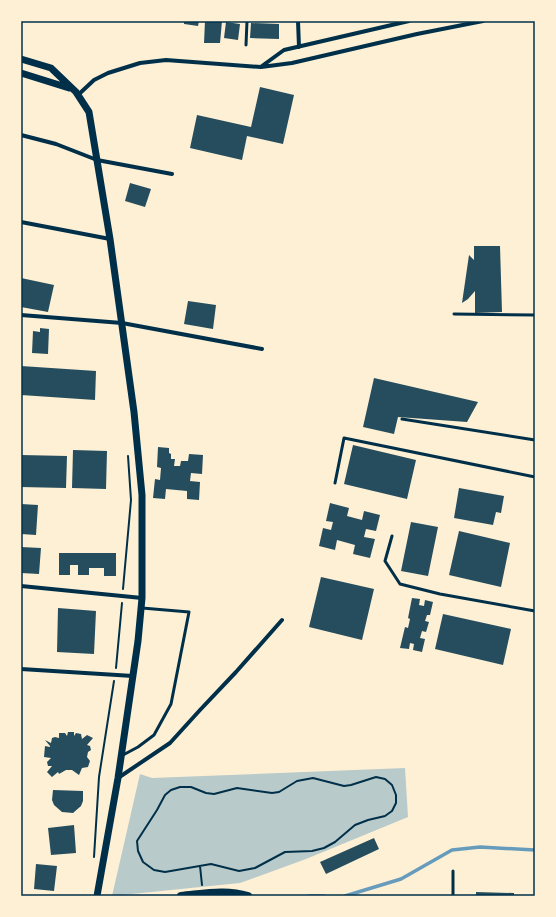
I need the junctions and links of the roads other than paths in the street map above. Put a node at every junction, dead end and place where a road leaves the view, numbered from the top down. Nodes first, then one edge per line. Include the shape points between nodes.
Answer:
1 (247, 21) edge
2 (298, 21) edge
3 (409, 21) edge
4 (483, 21) edge
5 (246, 44) dead end
6 (300, 46) junction
7 (21, 58) edge
8 (261, 67) junction
9 (21, 73) edge
10 (71, 89) junction
11 (78, 95) junction
12 (21, 135) edge
13 (97, 160) junction
14 (172, 174) dead end
15 (21, 222) edge
16 (110, 239) junction
17 (454, 314) dead end
18 (21, 315) edge
19 (535, 315) edge
20 (122, 323) junction
21 (262, 349) dead end
22 (402, 419) dead end
23 (535, 440) edge
24 (535, 477) edge
25 (335, 483) dead end
26 (392, 536) dead end
27 (21, 586) edge
28 (142, 598) junction
29 (141, 608) junction
30 (535, 611) edge
31 (282, 620) dead end
32 (21, 669) edge
33 (133, 676) junction
34 (121, 756) junction
35 (118, 778) junction
36 (453, 871) dead end
37 (97, 896) edge
38 (180, 896) edge
39 (248, 896) edge
40 (453, 896) edge

1 - 5 lane
2 - 6 street
3 - 6 street
4 - 8 street via 292,63
6 - 8 street via 284,50
7 - 10 street via 51,68
8 - 11 street via 166,60 140,63 94,80
9 - 10 street
10 - 11 street
11 - 13 street via 89,112
12 - 13 street via 56,144
13 - 14 street
13 - 16 street
15 - 16 street
16 - 20 street
17 - 19 lane
18 - 20 street
20 - 21 street
20 - 28 street via 143,502
22 - 23 lane
24 - 25 lane via 344,438
26 - 30 lane via 385,561 400,584
27 - 28 street
28 - 29 street
29 - 33 street
29 - 34 lane via 189,612 171,704 154,735
31 - 35 street via 170,743
32 - 33 street
33 - 34 street
34 - 35 street
35 - 37 street
36 - 40 lane
38 - 39 main road via 222,892

